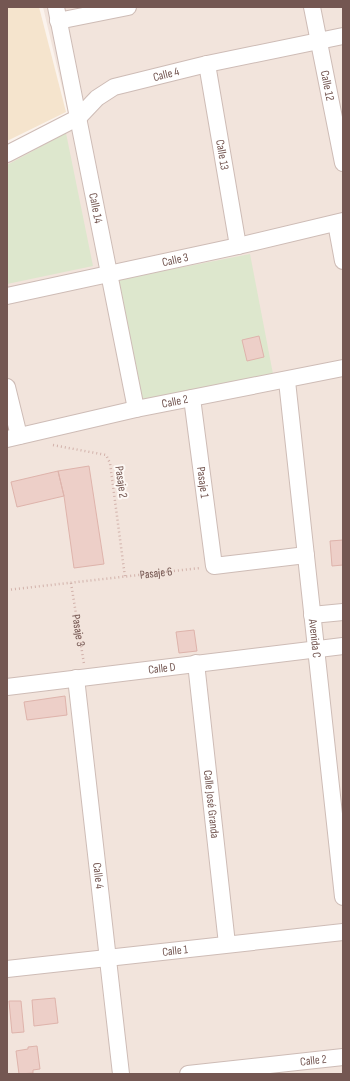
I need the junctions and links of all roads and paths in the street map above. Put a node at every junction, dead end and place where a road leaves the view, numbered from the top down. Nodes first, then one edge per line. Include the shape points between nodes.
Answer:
1 (128, 7) edge
2 (312, 7) edge
3 (57, 14) edge
4 (343, 36) edge
5 (319, 41) junction
6 (207, 64) junction
7 (78, 117) junction
8 (7, 154) edge
9 (343, 163) edge
10 (339, 222) edge
11 (238, 246) junction
12 (343, 261) edge
13 (109, 274) junction
14 (7, 296) edge
15 (343, 368) edge
16 (287, 381) junction
17 (7, 387) edge
18 (192, 398) junction
19 (136, 409) junction
20 (13, 437) edge
21 (49, 444) dead end
22 (306, 555) junction
23 (214, 566) junction
24 (125, 577) junction
25 (71, 583) junction
26 (7, 590) edge
27 (343, 612) edge
28 (312, 615) junction
29 (343, 646) edge
30 (316, 649) junction
31 (196, 664) junction
32 (81, 677) junction
33 (7, 687) edge
34 (343, 897) edge
35 (343, 932) edge
36 (228, 944) junction
37 (107, 958) junction
38 (7, 969) edge
39 (343, 1057) edge
40 (235, 1072) edge
41 (121, 1074) edge
42 (188, 1074) edge

1 - 3 street
2 - 5 street, Calle 12
3 - 7 street, Calle 14
4 - 5 street, Calle 4
5 - 6 street, Calle 4
5 - 9 street, Calle 12
6 - 7 street, Calle 4 via 114,87 97,98
6 - 11 street, Calle 13
7 - 8 street, Calle 4
7 - 13 street, Calle 14
10 - 11 street, Calle 3
10 - 12 street
11 - 13 street, Calle 3
13 - 14 street, Calle 3
13 - 19 street, Calle 14
15 - 16 street, Calle 2
16 - 18 street, Calle 2
16 - 22 street, Avenida C
17 - 20 street
18 - 19 street, Calle 2
18 - 23 street, Pasaje 1
19 - 20 street, Calle 2
21 - 24 path, Pasaje 2 via 106,455 110,463
22 - 23 street
22 - 28 street, Avenida C
23 - 24 path, Pasaje 6
24 - 25 path, Pasaje 6
25 - 26 path, Pasaje 6
25 - 32 path, Pasaje 3
27 - 28 street
28 - 30 street, Avenida C
29 - 30 street, Calle D
30 - 31 street, Calle D
30 - 34 street, Avenida C
31 - 32 street, Calle D
31 - 36 street, Calle José Granda
32 - 33 street, Calle D
32 - 37 street, Calle 4
35 - 36 street, Calle 1
36 - 37 street, Calle 1
37 - 38 street, Calle 1
37 - 41 street, Calle 4
39 - 40 street, Calle 2
40 - 42 street, Calle 2

